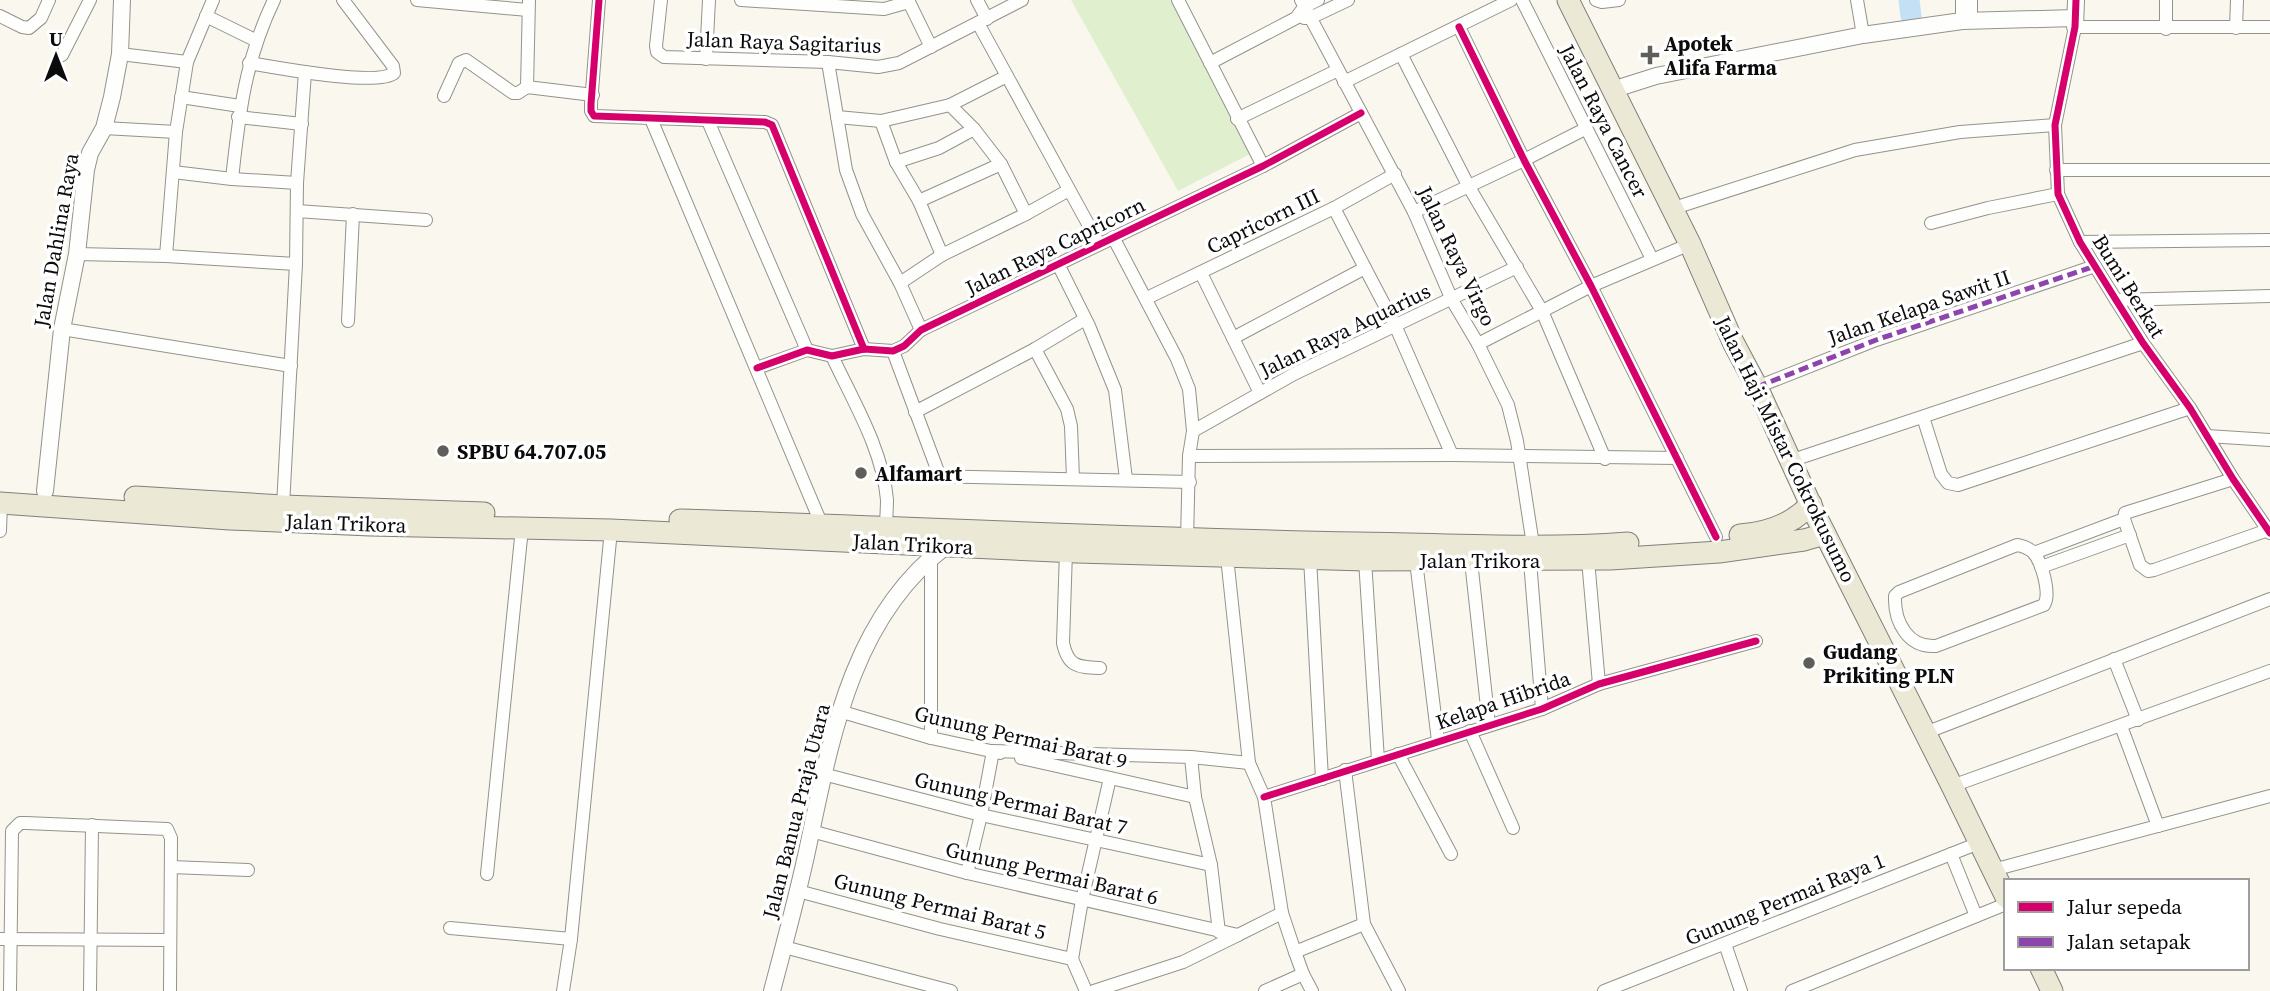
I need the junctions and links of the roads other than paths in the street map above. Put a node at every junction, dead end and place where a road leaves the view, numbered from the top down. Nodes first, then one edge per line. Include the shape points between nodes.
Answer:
1 (49, 0) edge
2 (90, 0) edge
3 (122, 0) edge
4 (213, 0) edge
5 (274, 0) edge
6 (343, 0) edge
7 (417, 0) edge
8 (599, 0) edge
9 (660, 0) edge
10 (709, 0) edge
11 (741, 0) edge
12 (977, 0) edge
13 (1022, 0) edge
14 (1318, 0) edge
15 (1348, 0) edge
16 (1511, 0) edge
17 (1522, 0) edge
18 (1568, 0) edge
19 (1596, 0) edge
20 (1619, 0) edge
21 (1857, 0) edge
22 (1962, 0) edge
23 (1971, 0) edge
24 (2076, 0) edge
25 (2166, 0) edge
26 (2237, 0) edge
27 (908, 1) edge
28 (1185, 2) edge
29 (528, 5) edge
30 (1305, 8) edge
31 (0, 16) edge
32 (206, 16) junction
33 (1966, 20) junction
34 (982, 21) junction
35 (2075, 22) junction
36 (1459, 27) junction
37 (2270, 27) edge
38 (2236, 28) junction
39 (2166, 29) junction
40 (1863, 34) junction
41 (257, 41) junction
42 (931, 47) junction
43 (120, 54) junction
44 (1401, 54) junction
45 (62, 55) dead end
46 (706, 59) junction
47 (187, 62) junction
48 (828, 62) junction
49 (249, 63) junction
50 (1210, 63) junction
51 (1338, 70) junction
52 (305, 72) junction
53 (1007, 76) junction
54 (1345, 82) junction
55 (527, 87) junction
56 (1612, 90) junction
57 (593, 95) junction
58 (444, 96) dead end
59 (181, 97) junction
60 (950, 105) junction
61 (239, 112) junction
62 (1361, 114) junction
63 (837, 117) junction
64 (651, 119) junction
65 (1237, 119) junction
66 (708, 121) junction
67 (881, 121) junction
68 (302, 124) junction
69 (2055, 125) junction
70 (104, 128) junction
71 (974, 129) junction
72 (1585, 129) junction
73 (176, 132) junction
74 (1524, 160) junction
75 (896, 162) junction
76 (1001, 164) junction
77 (1263, 166) junction
78 (2056, 170) junction
79 (2270, 170) edge
80 (173, 172) junction
81 (1395, 174) junction
82 (232, 179) junction
83 (297, 183) junction
84 (1469, 187) junction
85 (1069, 190) junction
86 (2058, 194) junction
87 (919, 201) junction
88 (1334, 208) junction
89 (1671, 209) junction
90 (297, 211) junction
91 (1415, 212) junction
92 (353, 214) junction
93 (1026, 214) junction
94 (426, 220) dead end
95 (1931, 223) dead end
96 (1113, 237) junction
97 (2270, 240) edge
98 (2080, 242) junction
99 (1099, 244) junction
100 (1690, 244) junction
101 (77, 254) junction
102 (942, 255) junction
103 (166, 256) junction
104 (1652, 259) junction
105 (296, 264) junction
106 (1058, 264) junction
107 (2095, 266) junction
108 (1517, 267) junction
109 (1365, 268) junction
110 (1201, 273) junction
111 (900, 283) junction
112 (1591, 286) junction
113 (2270, 296) edge
114 (1147, 298) junction
115 (1452, 300) junction
116 (2116, 300) junction
117 (1542, 311) junction
118 (1086, 319) junction
119 (348, 321) dead end
120 (1395, 325) junction
121 (62, 329) junction
122 (921, 330) junction
123 (1233, 338) junction
124 (2143, 343) junction
125 (1478, 344) junction
126 (864, 349) junction
127 (1035, 349) junction
128 (807, 350) junction
129 (893, 351) junction
130 (832, 356) junction
131 (291, 366) junction
132 (757, 368) junction
133 (1757, 387) junction
134 (1260, 393) junction
135 (2190, 408) junction
136 (915, 412) junction
137 (1923, 417) junction
138 (1193, 431) junction
139 (2207, 436) junction
140 (2270, 440) edge
141 (1452, 455) junction
142 (1189, 456) junction
143 (1519, 457) junction
144 (1677, 458) junction
145 (1605, 459) junction
146 (1790, 461) junction
147 (883, 475) junction
148 (940, 477) junction
149 (1073, 479) junction
150 (1126, 479) junction
151 (2233, 479) junction
152 (1190, 482) junction
153 (45, 491) junction
154 (0, 498) edge
155 (1811, 504) junction
156 (283, 514) junction
157 (2124, 520) junction
158 (522, 528) junction
159 (886, 528) junction
160 (812, 529) junction
161 (611, 530) junction
162 (0, 531) edge
163 (2269, 531) edge
164 (1825, 534) junction
165 (2130, 536) junction
166 (1716, 537) junction
167 (1187, 540) junction
168 (1074, 546) junction
169 (938, 552) junction
170 (1532, 553) junction
171 (2034, 553) junction
172 (1227, 557) junction
173 (1310, 558) junction
174 (1365, 560) junction
175 (1588, 560) junction
176 (1416, 561) junction
177 (1471, 561) junction
178 (2040, 567) junction
179 (2270, 599) edge
180 (1904, 630) junction
181 (1880, 640) junction
182 (1756, 641) dead end
183 (2114, 659) junction
184 (1100, 668) dead end
185 (2270, 671) edge
186 (1599, 684) junction
187 (1542, 709) junction
188 (839, 711) junction
189 (2138, 720) junction
190 (1489, 725) junction
191 (2120, 726) junction
192 (1471, 731) junction
193 (1925, 733) junction
194 (931, 738) junction
195 (1438, 741) junction
196 (993, 751) junction
197 (1398, 754) junction
198 (1191, 757) junction
199 (1378, 760) junction
200 (1249, 763) junction
201 (1345, 770) junction
202 (823, 774) junction
203 (1110, 778) junction
204 (1322, 779) junction
205 (1952, 786) junction
206 (2270, 796) edge
207 (1195, 797) junction
208 (1264, 797) junction
209 (981, 816) junction
210 (92, 825) junction
211 (2158, 826) junction
212 (1513, 828) dead end
213 (811, 831) junction
214 (1097, 841) junction
215 (1979, 843) junction
216 (1451, 854) dead end
217 (1951, 854) junction
218 (1211, 865) junction
219 (170, 867) junction
220 (248, 870) dead end
221 (1993, 870) junction
222 (967, 873) junction
223 (487, 874) dead end
224 (798, 891) junction
225 (2004, 893) edge
226 (1082, 900) junction
227 (2004, 905) edge
228 (1282, 913) junction
229 (1976, 916) junction
230 (1364, 924) junction
231 (450, 928) dead end
232 (1219, 932) junction
233 (1238, 935) junction
234 (5, 939) edge
235 (571, 939) junction
236 (90, 940) junction
237 (170, 940) junction
238 (1725, 944) junction
239 (784, 947) junction
240 (1295, 952) junction
241 (1072, 959) junction
242 (2041, 970) edge
243 (1303, 974) junction
244 (10, 991) edge
245 (90, 991) edge
246 (170, 991) edge
247 (564, 991) edge
248 (772, 991) edge
249 (951, 991) edge
250 (1086, 991) edge
251 (1094, 991) edge
252 (1265, 991) edge
253 (1312, 991) edge
254 (1399, 991) edge
255 (1604, 991) edge
256 (1741, 991) edge
257 (1794, 991) edge
258 (2052, 991) edge

1 - 31 street via 41,18 29,28
2 - 45 street
3 - 43 street, Jalan Dahlina Raya
4 - 32 street
5 - 41 street
6 - 52 street via 393,65 394,73 378,77
7 - 29 street
8 - 57 street
9 - 46 street, Jalan Raya Sagitarius via 657,52 664,57
10 - 46 street
11 - 27 street via 884,9
12 - 34 street
13 - 34 street, Jalan Raya Sagitarius
14 - 30 street
15 - 30 street
16 - 36 street
17 - 72 street, Jalan Raya Cancer
18 - 56 main road, Jalan Haji Mistar Cokrokusumo
19 - 20 street
21 - 40 street
22 - 33 street
23 - 33 street
24 - 35 street
25 - 39 street
26 - 38 street
27 - 42 street
28 - 50 street
29 - 55 street
30 - 50 street via 1296,18
30 - 51 street, Jalan Raya Virgo
32 - 41 street
32 - 47 street
33 - 35 street
33 - 40 street
34 - 42 street, Jalan Raya Sagitarius
34 - 53 street
35 - 39 street
35 - 69 street, Bumi Berkat
36 - 44 street
36 - 74 street
37 - 38 street
38 - 39 street
40 - 56 street via 1656,76
41 - 49 street
42 - 48 street, Jalan Raya Sagitarius via 889,66
43 - 47 street
43 - 70 street, Jalan Dahlina Raya
44 - 54 street
44 - 84 street
46 - 48 street, Jalan Raya Sagitarius
47 - 59 street
48 - 63 street
49 - 52 street
49 - 61 street
50 - 65 street
51 - 54 street, Jalan Raya Virgo
51 - 65 street
52 - 68 street
53 - 60 street
53 - 85 street
54 - 62 street, Jalan Raya Virgo
55 - 57 street
55 - 58 street via 513,93 466,60
56 - 89 main road, Jalan Haji Mistar Cokrokusumo
57 - 64 street via 594,116
59 - 61 street
59 - 73 street
60 - 67 street
60 - 71 street
61 - 68 street
61 - 82 street
62 - 77 street, Jalan Raya Capricorn
62 - 81 street, Jalan Raya Virgo
63 - 67 street
63 - 111 street via 846,170 862,214
64 - 66 street
64 - 132 street
65 - 77 street
66 - 126 street via 772,125
66 - 128 street
67 - 75 street
68 - 83 street
69 - 78 street, Bumi Berkat
69 - 89 street via 1960,132 1855,150
70 - 73 street
70 - 101 street, Jalan Dahlina Raya via 86,170
71 - 75 street via 939,148
71 - 76 street
72 - 74 street
72 - 104 street, Jalan Raya Cancer
73 - 80 street
74 - 84 street
74 - 112 street
75 - 87 street
76 - 87 street
76 - 93 street
77 - 96 street, Jalan Raya Capricorn
78 - 79 street
78 - 86 street, Bumi Berkat
80 - 82 street
80 - 103 street
81 - 88 street, Capricorn III
81 - 91 street, Jalan Raya Virgo
82 - 83 street
83 - 90 street
84 - 91 street
84 - 108 street
85 - 93 street
85 - 99 street
86 - 95 street
86 - 98 street, Bumi Berkat
87 - 102 street
88 - 109 street
88 - 110 street, Capricorn III
89 - 100 main road, Jalan Haji Mistar Cokrokusumo
90 - 92 street
90 - 105 street
91 - 115 street, Jalan Raya Virgo
92 - 94 street
92 - 119 street
93 - 102 street
96 - 99 street, Jalan Raya Capricorn
96 - 114 street
97 - 98 street
98 - 107 street, Bumi Berkat
99 - 106 street, Jalan Raya Capricorn
100 - 104 street
100 - 133 main road, Jalan Haji Mistar Cokrokusumo
101 - 103 street
101 - 121 street, Jalan Dahlina Raya
102 - 111 street
103 - 105 street
104 - 112 street
105 - 131 street
106 - 118 street
106 - 122 street, Jalan Raya Capricorn
107 - 116 street, Bumi Berkat
107 - 133 street, Jalan Kelapa Sawit II via 1876,340
108 - 115 street, Jalan Raya Aquarius
108 - 117 street
109 - 120 street
109 - 123 street
110 - 114 street, Capricorn III
110 - 123 street
111 - 122 street
112 - 117 street
112 - 144 street
113 - 116 street
114 - 138 street via 1189,389
115 - 120 street, Jalan Raya Aquarius
115 - 125 street, Jalan Raya Virgo
116 - 124 street, Bumi Berkat
117 - 125 street
117 - 145 street
118 - 127 street
118 - 150 street via 1115,390
120 - 134 street, Jalan Raya Aquarius
120 - 141 street
121 - 131 street
121 - 153 street, Jalan Dahlina Raya
122 - 129 street, Jalan Raya Capricorn
123 - 134 street
124 - 135 street, Bumi Berkat
124 - 137 street
125 - 143 street, Jalan Raya Virgo via 1508,405
126 - 129 street
126 - 130 street
127 - 136 street
127 - 149 street via 1067,409
128 - 130 street
128 - 132 street
129 - 136 street
130 - 147 street
131 - 156 street
132 - 160 street
133 - 146 main road, Jalan Haji Mistar Cokrokusumo
134 - 138 street, Jalan Raya Aquarius
135 - 137 street via 1958,485 1948,483 1941,474
135 - 139 street, Bumi Berkat
136 - 148 street
137 - 146 street
138 - 142 street
139 - 140 street
139 - 151 street, Bumi Berkat
141 - 142 street
141 - 143 street
142 - 152 street
143 - 145 street
143 - 170 street, Jalan Raya Virgo
144 - 145 street
144 - 166 street
146 - 155 main road, Jalan Haji Mistar Cokrokusumo
147 - 148 street
147 - 159 street
148 - 149 street
149 - 150 street
150 - 152 street
151 - 157 street via 2128,511
151 - 163 street, Bumi Berkat
152 - 167 street
153 - 154 main road, Jalan Trikora
153 - 156 main road, Jalan Trikora
154 - 156 main road, Jalan Trikora
154 - 162 street
155 - 164 main road, Jalan Haji Mistar Cokrokusumo
155 - 166 main road, Jalan Trikora via 1776,528
156 - 158 main road, Jalan Trikora
156 - 160 main road, Jalan Trikora
157 - 165 street
157 - 171 street
158 - 161 main road, Jalan Trikora
158 - 223 street
159 - 160 main road, Jalan Trikora
159 - 168 main road, Jalan Trikora
160 - 161 main road, Jalan Trikora
160 - 169 main road, Jalan Trikora
161 - 235 street
163 - 165 street via 2148,571 2140,565
164 - 175 main road, Jalan Trikora via 1719,552
164 - 181 main road, Jalan Haji Mistar Cokrokusumo
165 - 178 street
166 - 170 main road, Jalan Trikora
167 - 168 main road, Jalan Trikora
167 - 170 main road, Jalan Trikora
168 - 169 main road, Jalan Trikora
168 - 172 main road, Jalan Trikora
168 - 184 street via 1065,653 1079,667
169 - 188 street, Jalan Banua Praja Utara via 883,614
169 - 194 street
170 - 175 main road, Jalan Trikora
170 - 177 main road, Jalan Trikora
170 - 187 street, Jalan Raya Virgo
171 - 178 street
171 - 180 street via 2023,546 2010,547 1899,592 1895,601
172 - 173 main road, Jalan Trikora
172 - 200 street
173 - 174 main road, Jalan Trikora
173 - 204 street
174 - 176 main road, Jalan Trikora
174 - 199 street
175 - 186 street
176 - 177 main road, Jalan Trikora
176 - 195 street
177 - 190 street
178 - 180 street via 2048,600 2036,610 1936,646 1918,645
179 - 183 street
180 - 181 street
181 - 193 main road, Jalan Haji Mistar Cokrokusumo
182 - 186 street, Kelapa Hibrida
183 - 189 street
183 - 193 street
185 - 189 street
186 - 187 street, Kelapa Hibrida
187 - 190 street, Kelapa Hibrida
188 - 194 street, Gunung Permai Barat 9
188 - 202 street, Jalan Banua Praja Utara
189 - 191 street
190 - 192 street, Kelapa Hibrida
191 - 205 street
191 - 211 street
192 - 195 street, Kelapa Hibrida
192 - 212 street
193 - 205 main road, Jalan Haji Mistar Cokrokusumo
194 - 196 street, Gunung Permai Barat 9
195 - 197 street, Kelapa Hibrida
196 - 198 street
196 - 203 street, Gunung Permai Barat 9
196 - 209 street
197 - 199 street, Kelapa Hibrida
197 - 216 street
198 - 200 street
198 - 207 street
199 - 201 street, Kelapa Hibrida
200 - 208 street
201 - 204 street, Kelapa Hibrida
201 - 230 street
202 - 209 street, Gunung Permai Barat 7
202 - 213 street, Jalan Banua Praja Utara
203 - 207 street, Gunung Permai Barat 9
203 - 214 street
204 - 208 street, Kelapa Hibrida
205 - 215 main road, Jalan Haji Mistar Cokrokusumo
206 - 211 street
207 - 218 street
208 - 228 street
209 - 214 street, Gunung Permai Barat 7
209 - 222 street
210 - 219 street via 167,829
210 - 234 street via 20,823 15,827
210 - 236 street
211 - 221 street
213 - 222 street, Gunung Permai Barat 6
213 - 224 street, Jalan Banua Praja Utara
214 - 218 street, Gunung Permai Barat 7
214 - 226 street
215 - 217 street, Gunung Permai Raya 1
215 - 221 main road, Jalan Haji Mistar Cokrokusumo
217 - 229 street
217 - 238 street, Gunung Permai Raya 1
218 - 232 street
219 - 220 street
219 - 237 street
221 - 225 main road, Jalan Haji Mistar Cokrokusumo
222 - 226 street, Gunung Permai Barat 6
224 - 239 street, Jalan Banua Praja Utara
224 - 241 street, Gunung Permai Barat 5
226 - 232 street, Gunung Permai Barat 6
226 - 241 street
227 - 229 street
228 - 233 street
228 - 240 street
229 - 257 street
230 - 240 street
230 - 254 street
231 - 235 street
232 - 233 street, Gunung Permai Barat 6
233 - 251 street via 1183,962
234 - 236 street
234 - 244 street
235 - 247 street
236 - 237 street
236 - 245 street
237 - 246 street
238 - 255 street, Gunung Permai Raya 1
238 - 256 street
239 - 248 street, Jalan Banua Praja Utara
239 - 249 street
240 - 243 street
241 - 250 street
242 - 258 main road
243 - 252 street
243 - 253 street

